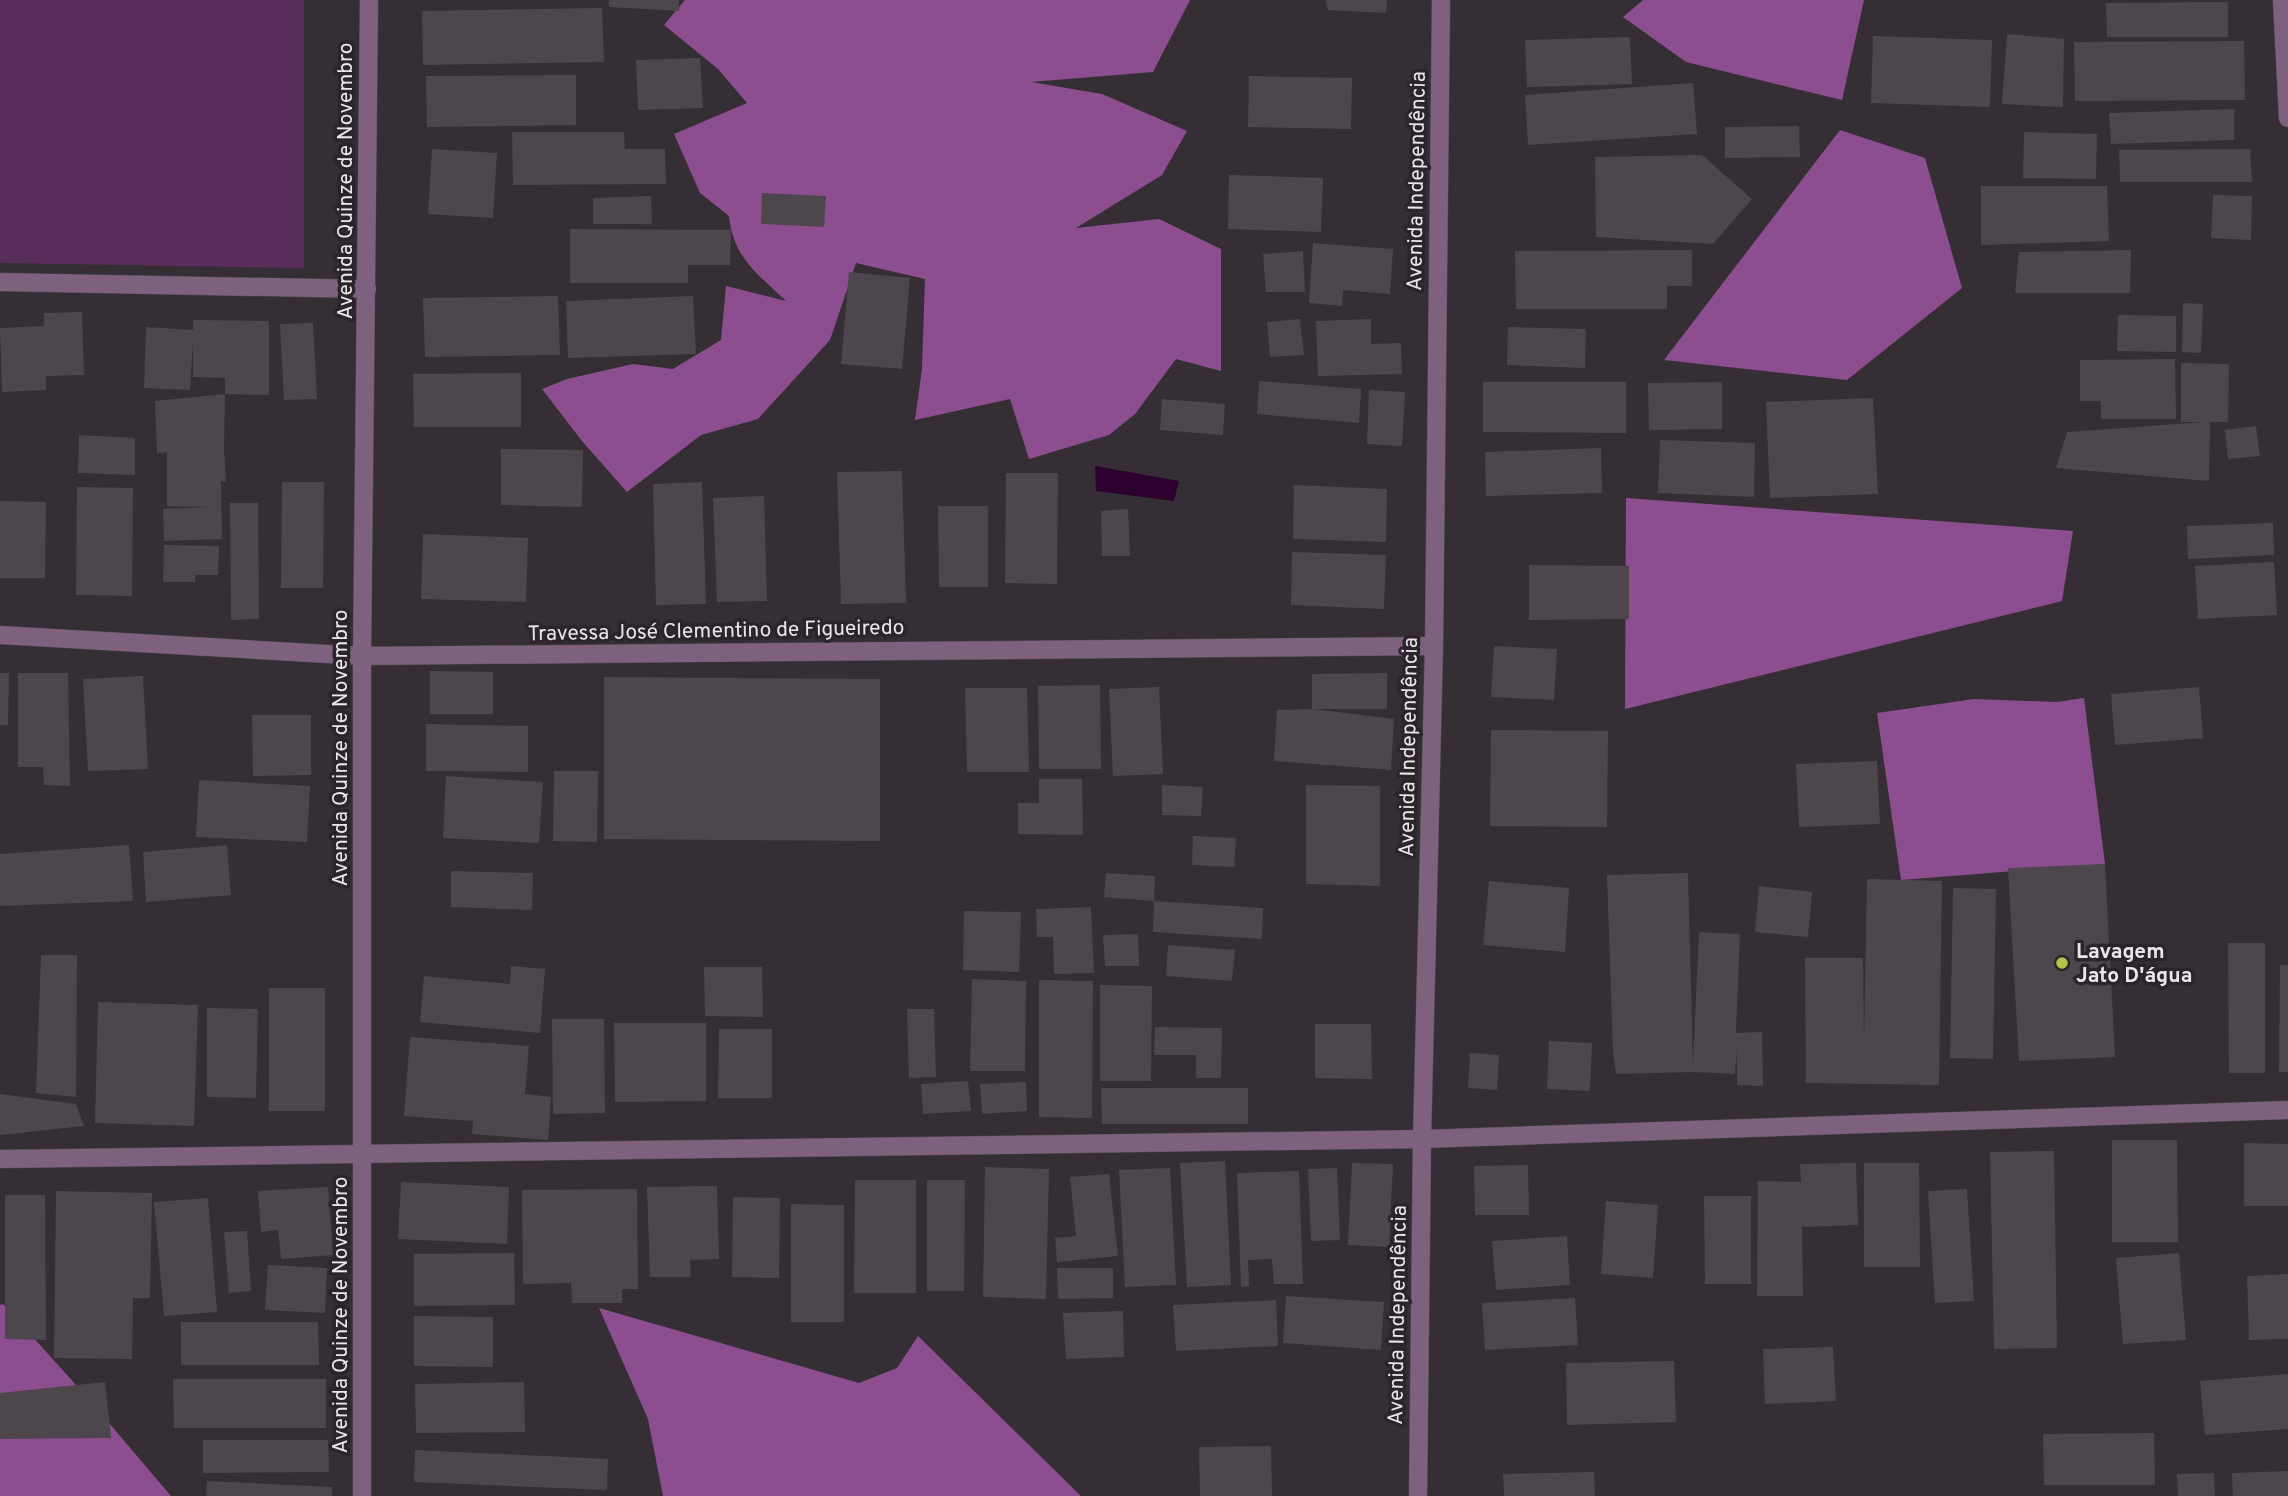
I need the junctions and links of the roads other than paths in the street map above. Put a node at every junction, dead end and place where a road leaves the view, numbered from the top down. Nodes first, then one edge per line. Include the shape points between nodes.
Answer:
1 (369, 0) edge
2 (1441, 0) edge
3 (2282, 0) edge
4 (2288, 118) edge
5 (0, 282) edge
6 (367, 289) junction
7 (0, 635) edge
8 (1434, 646) junction
9 (362, 656) junction
10 (2288, 1110) edge
11 (1422, 1139) junction
12 (363, 1154) junction
13 (0, 1160) edge
14 (362, 1496) edge
15 (1418, 1496) edge

1 - 6 street, Avenida Quinze de Novembro
2 - 8 street, Avenida Independência
3 - 4 street
5 - 6 street
6 - 9 street, Avenida Quinze de Novembro
7 - 9 street, Travessa José Clementino de Figueiredo
8 - 9 street, Travessa José Clementino de Figueiredo
8 - 11 street, Avenida Independência
9 - 12 street, Avenida Quinze de Novembro
10 - 11 street
11 - 12 street
11 - 15 street, Avenida Independência
12 - 13 street
12 - 14 street, Avenida Quinze de Novembro

